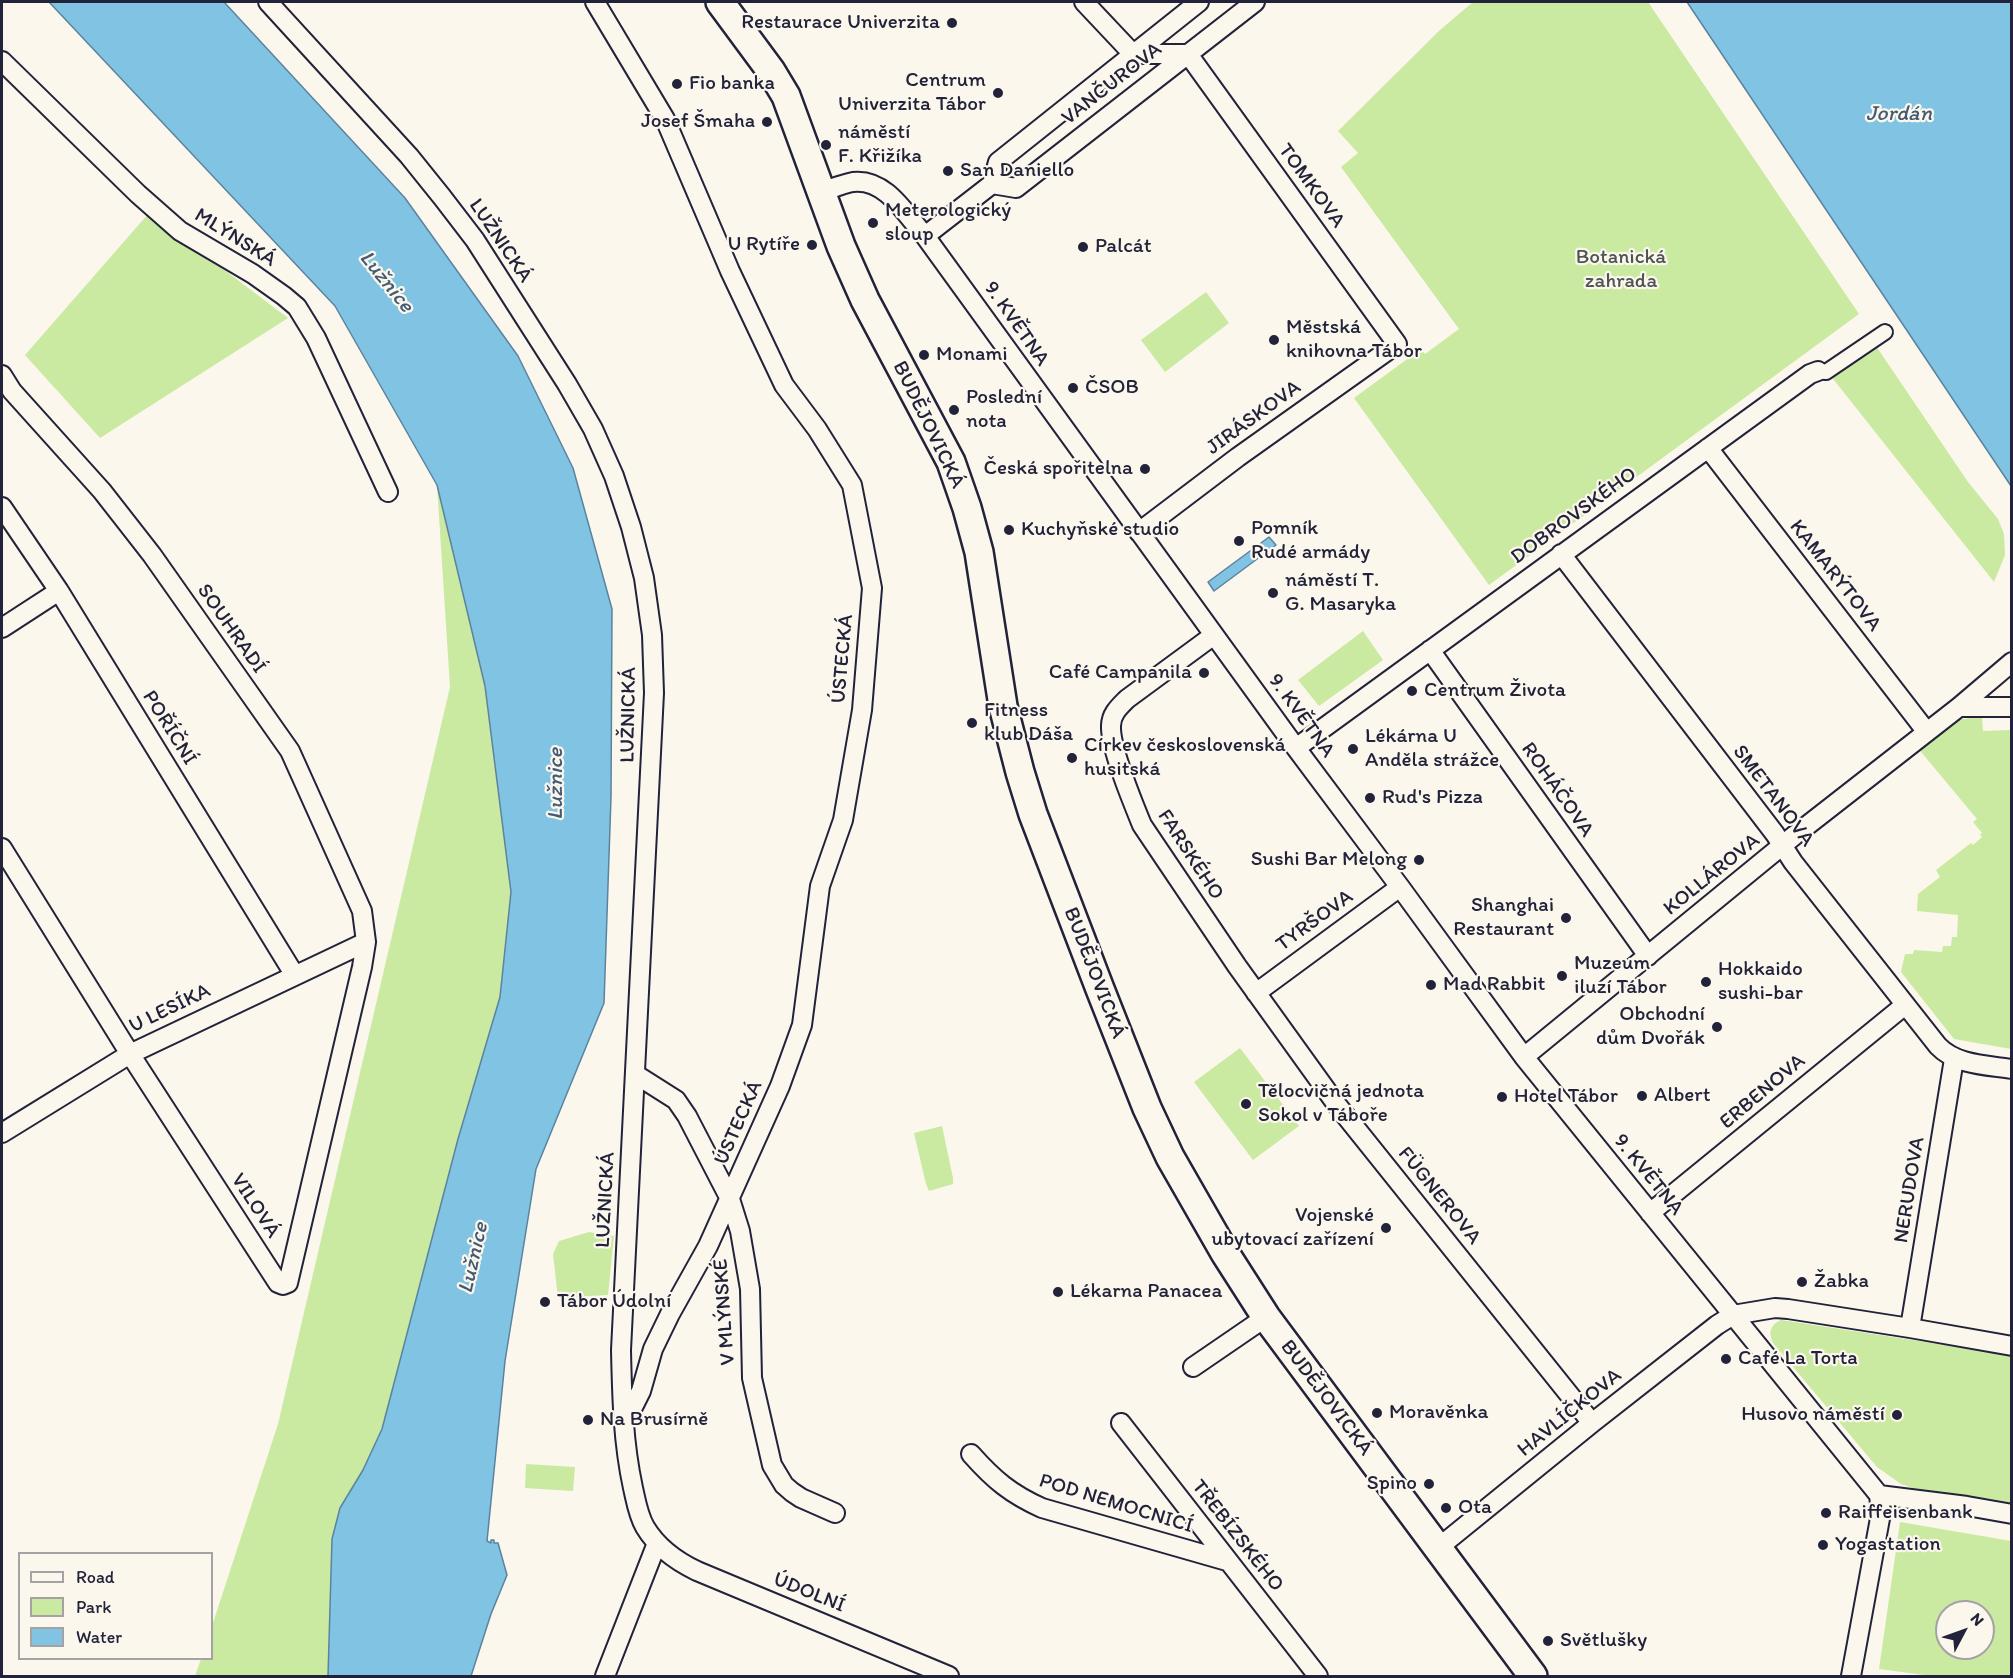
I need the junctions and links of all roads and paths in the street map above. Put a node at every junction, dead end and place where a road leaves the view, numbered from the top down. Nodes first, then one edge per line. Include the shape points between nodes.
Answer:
1 (268, 2) edge
2 (595, 2) edge
3 (720, 2) edge
4 (1084, 2) edge
5 (1199, 2) edge
6 (1255, 2) edge
7 (1133, 54) junction
8 (1188, 54) junction
9 (2, 61) edge
10 (992, 184) junction
11 (821, 192) junction
12 (925, 236) junction
13 (1885, 332) dead end
14 (1397, 344) joint
15 (1818, 371) joint
16 (2, 375) edge
17 (1708, 448) junction
18 (388, 492) dead end
19 (2, 507) edge
20 (1139, 532) junction
21 (1561, 554) junction
22 (59, 591) junction
23 (2, 628) edge
24 (1214, 635) junction
25 (1430, 650) junction
26 (2012, 662) edge
27 (1959, 707) junction
28 (2012, 707) edge
29 (1926, 731) junction
30 (1296, 748) junction
31 (1783, 846) junction
32 (2, 848) edge
33 (1400, 886) junction
34 (366, 942) junction
35 (1648, 956) junction
36 (294, 974) junction
37 (1256, 993) junction
38 (1905, 1005) junction
39 (130, 1054) junction
40 (1524, 1057) junction
41 (1954, 1059) junction
42 (2012, 1069) edge
43 (635, 1074) junction
44 (2, 1133) edge
45 (730, 1199) junction
46 (1650, 1214) junction
47 (1732, 1315) junction
48 (1266, 1317) junction
49 (1910, 1328) junction
50 (2012, 1346) edge
51 (653, 1349) junction
52 (621, 1350) junction
53 (1193, 1368) dead end
54 (1592, 1423) junction
55 (1122, 1424) dead end
56 (624, 1426) junction
57 (971, 1454) dead end
58 (1879, 1495) junction
59 (835, 1513) dead end
60 (2012, 1514) edge
61 (657, 1543) junction
62 (1438, 1548) junction
63 (1227, 1561) junction
64 (605, 1677) edge
65 (949, 1677) edge
66 (1318, 1677) edge
67 (1533, 1677) edge
68 (1851, 1677) edge

1 - 43 street, LUŽNICKÁ via 415,163 475,240 589,422 628,516 649,607 654,693
2 - 45 street, ÚSTECKÁ via 665,119 784,385 852,485 872,588 862,710 843,820 820,886 801,1025 780,1086
3 - 11 main road via 786,96
4 - 7 street
5 - 7 street, VANČUROVA
6 - 8 street, VANČUROVA
7 - 8 street
7 - 10 street, VANČUROVA via 998,162
8 - 10 street, VANČUROVA via 1016,188
8 - 14 street, TOMKOVA
9 - 18 street, MLÝNSKÁ via 180,231 253,274 297,307 316,338
10 - 12 street, VANČUROVA
11 - 12 street, 9. KVĚTNA via 851,183 872,183 885,190
11 - 48 main road, BUDĚJOVICKÁ via 866,300 951,462 979,552 1002,698 1020,772 1147,1108 1170,1157
12 - 20 street, 9. KVĚTNA
13 - 15 street, DOBROVSKÉHO via 1826,372
14 - 20 street, JIRÁSKOVA
15 - 17 street, DOBROVSKÉHO
16 - 34 street, SOUHRADÍ via 152,555 290,751 362,911
17 - 21 street, DOBROVSKÉHO
17 - 29 street, KAMARÝTOVA
19 - 22 street, POŘÍČNÍ
20 - 24 street, 9. KVĚTNA
21 - 25 street, DOBROVSKÉHO
21 - 31 street, SMETANOVA
22 - 23 street
22 - 36 street, POŘÍČNÍ
24 - 30 street, 9. KVĚTNA
24 - 37 street, FARSKÉHO via 1117,708 1111,732 1142,825
25 - 30 street, DOBROVSKÉHO
25 - 35 street, ROHÁČOVA
26 - 27 street, KOLLÁROVA
27 - 28 street
27 - 29 street, KOLLÁROVA
29 - 31 street, KOLLÁROVA
30 - 33 street, 9. KVĚTNA
31 - 35 street, KOLLÁROVA
31 - 38 street, SMETANOVA
32 - 39 street, VILOVÁ
33 - 37 street, TYRŠOVA
33 - 40 street, 9. KVĚTNA
34 - 36 street, U LESÍKA
34 - 39 street, VILOVÁ via 288,1283 278,1283
35 - 40 street, KOLLÁROVA
36 - 39 street, U LESÍKA
37 - 54 street, FÜGNEROVA via 1337,1106
38 - 41 street, SMETANOVA via 1945,1054
38 - 46 street, ERBENOVA
39 - 44 street, U LESÍKA
40 - 46 street, 9. KVĚTNA
41 - 42 street
41 - 49 street, NERUDOVA
43 - 45 street, V MLÝNSKÉ via 676,1100
43 - 52 street, LUŽNICKÁ
45 - 51 street, ÚSTECKÁ
45 - 59 street, V MLÝNSKÉ via 750,1289 752,1378 772,1465 792,1492
46 - 47 street, 9. KVĚTNA
47 - 49 street via 1775,1308
47 - 54 street, HAVLÍČKOVA
47 - 58 street
48 - 53 street
48 - 62 main road, BUDĚJOVICKÁ
49 - 50 street
51 - 52 street
51 - 56 street, ÚSTECKÁ
52 - 56 street, LUŽNICKÁ
54 - 62 street, HAVLÍČKOVA
55 - 63 street, TŘEBÍZSKÉHO
56 - 61 street, LUŽNICKÁ via 638,1511
57 - 63 street, POD NEMOCNICÍ via 992,1477 1035,1505
58 - 60 street
58 - 68 street via 1881,1513
61 - 64 street
61 - 65 street, ÚDOLNÍ via 697,1571
62 - 67 main road, BUDĚJOVICKÁ
63 - 66 street, TŘEBÍZSKÉHO

